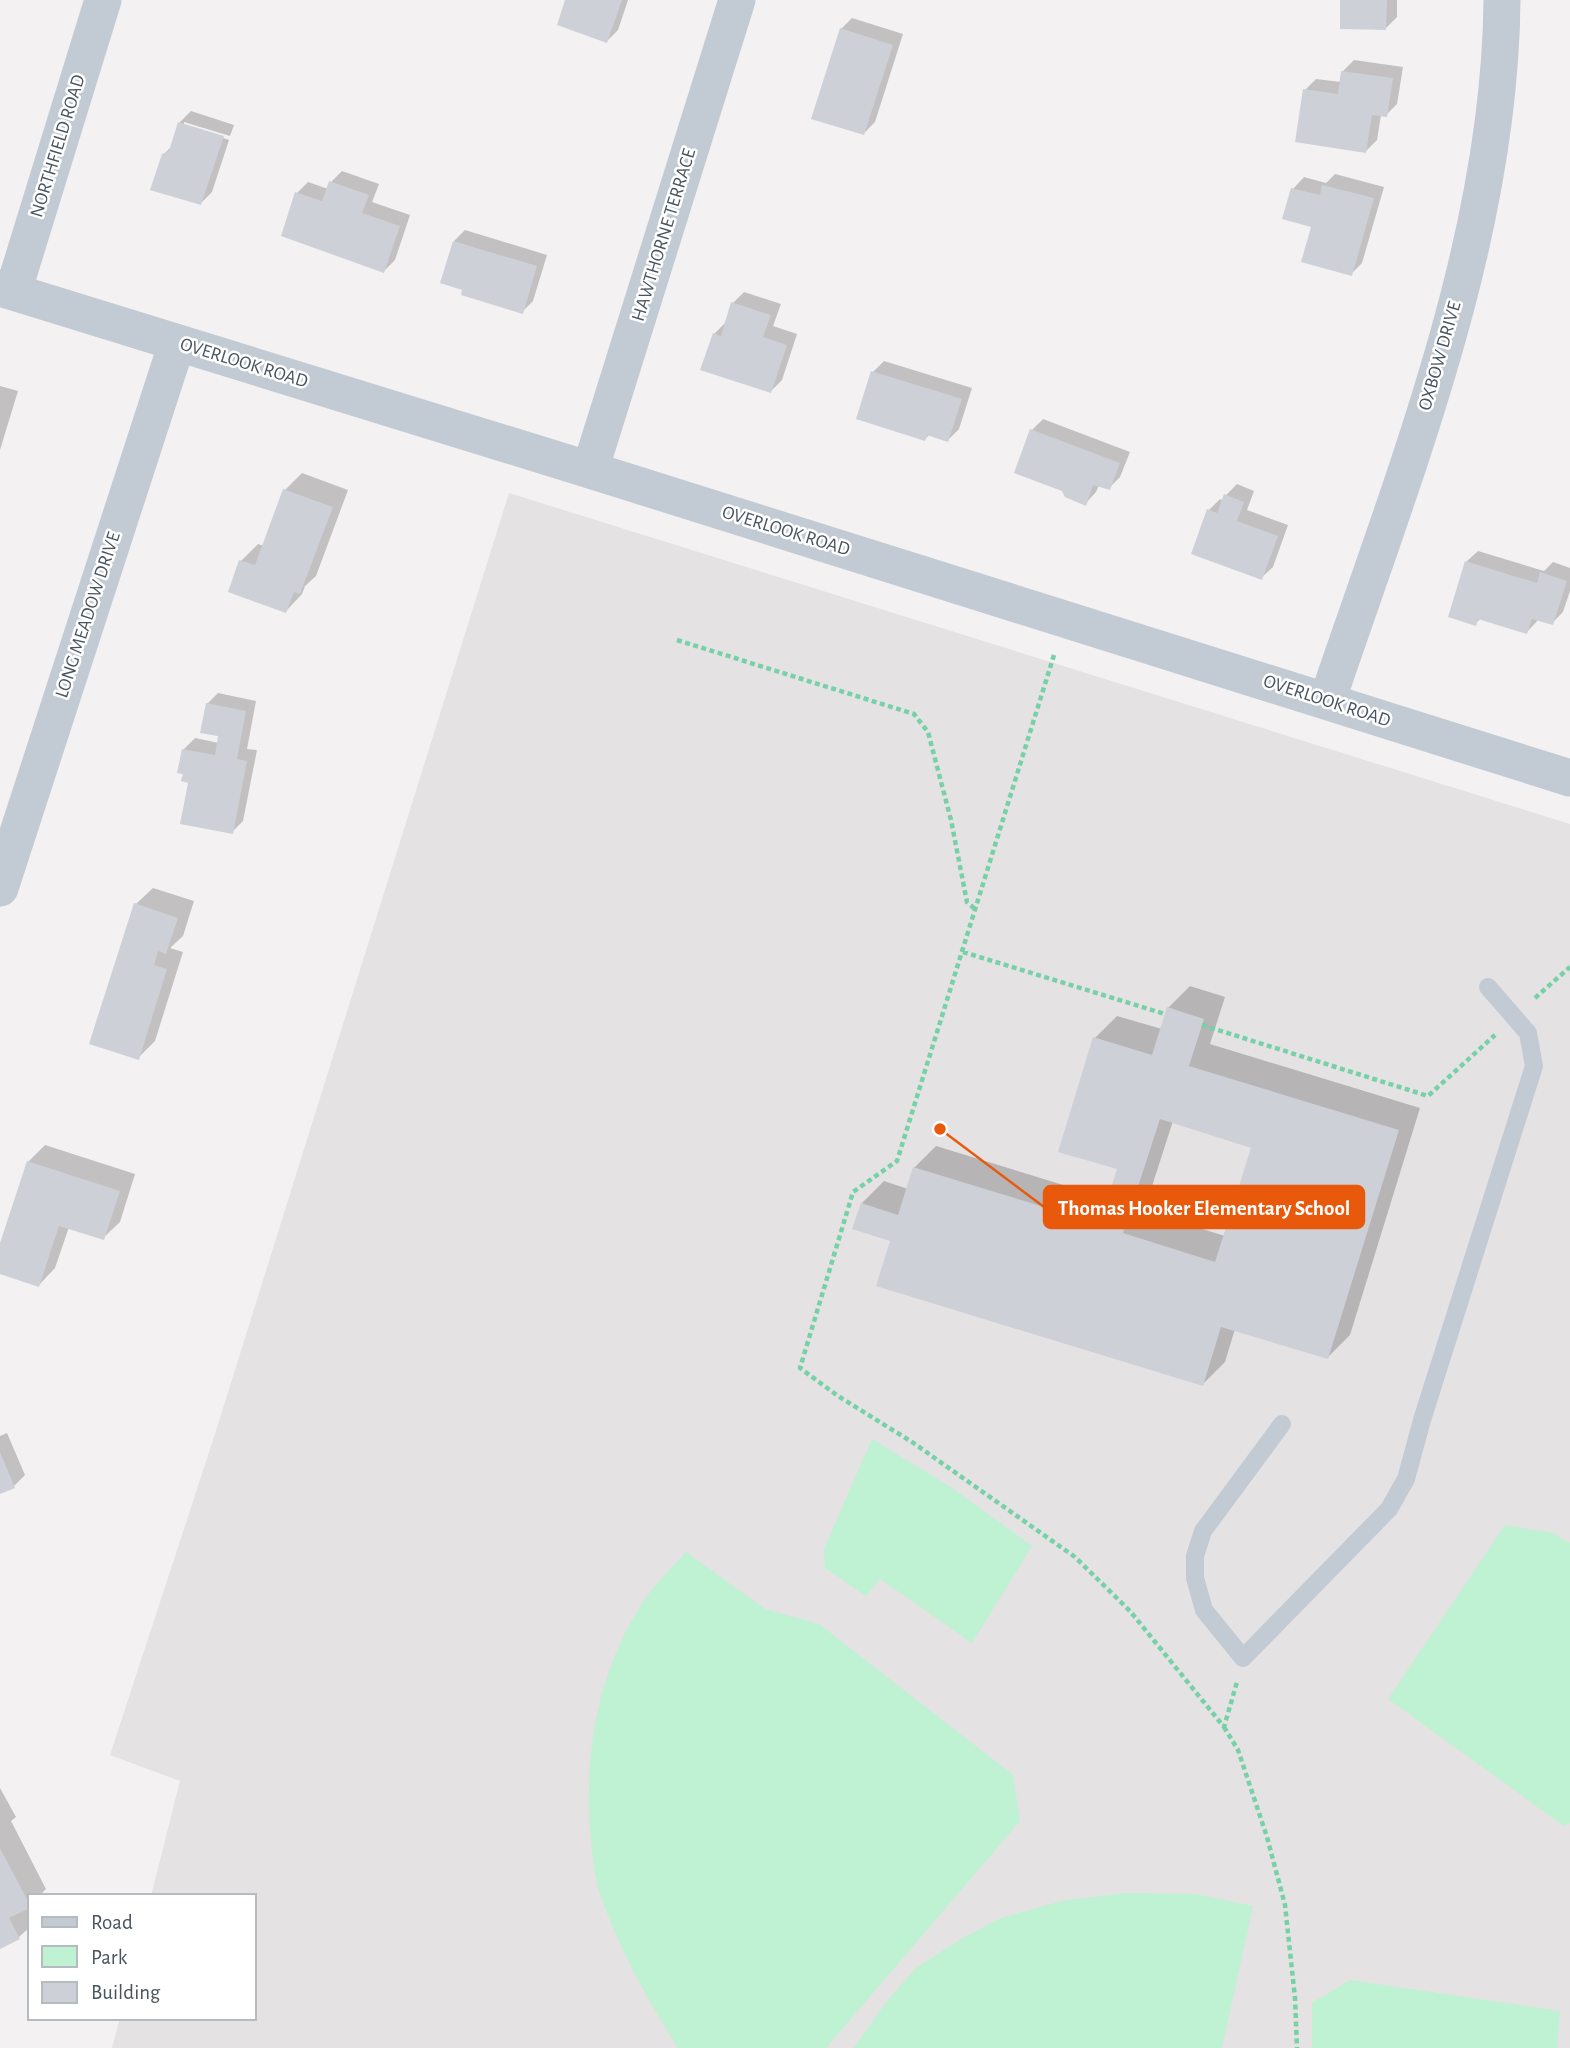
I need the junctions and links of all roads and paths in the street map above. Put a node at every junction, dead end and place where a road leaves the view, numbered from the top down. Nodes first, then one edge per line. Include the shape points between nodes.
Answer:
1 (103, 0) edge
2 (737, 0) edge
3 (1503, 0) edge
4 (6, 290) edge
5 (177, 342) junction
6 (590, 470) junction
7 (677, 640) dead end
8 (1055, 652) dead end
9 (1327, 701) junction
10 (1570, 778) edge
11 (0, 888) edge
12 (975, 909) junction
13 (963, 952) junction
14 (1570, 967) edge
15 (1488, 987) dead end
16 (1165, 1014) dead end
17 (1514, 1018) junction
18 (1202, 1025) dead end
19 (1282, 1424) dead end
20 (1243, 1658) junction
21 (1224, 1727) junction
22 (1297, 2048) edge

1 - 4 street, NORTHFIELD ROAD
2 - 6 street, HAWTHORNE TERRACE
3 - 9 street, OXBOW DRIVE via 1496,118 1452,322
4 - 5 street, OVERLOOK ROAD
5 - 6 street, OVERLOOK ROAD
5 - 11 street, LONG MEADOW DRIVE
6 - 9 street, OVERLOOK ROAD
7 - 12 path via 914,714 928,732 967,902
8 - 12 path
9 - 10 street, OVERLOOK ROAD
12 - 13 path
13 - 16 path
13 - 21 path via 897,1161 853,1192 800,1367 1074,1557 1130,1611
14 - 17 path
15 - 17 lane
17 - 18 path via 1429,1096
17 - 20 lane via 1528,1032 1534,1066 1406,1479 1389,1509
19 - 20 lane via 1203,1531 1195,1556 1195,1578 1204,1610
20 - 21 path
21 - 22 path via 1238,1750 1285,1905

